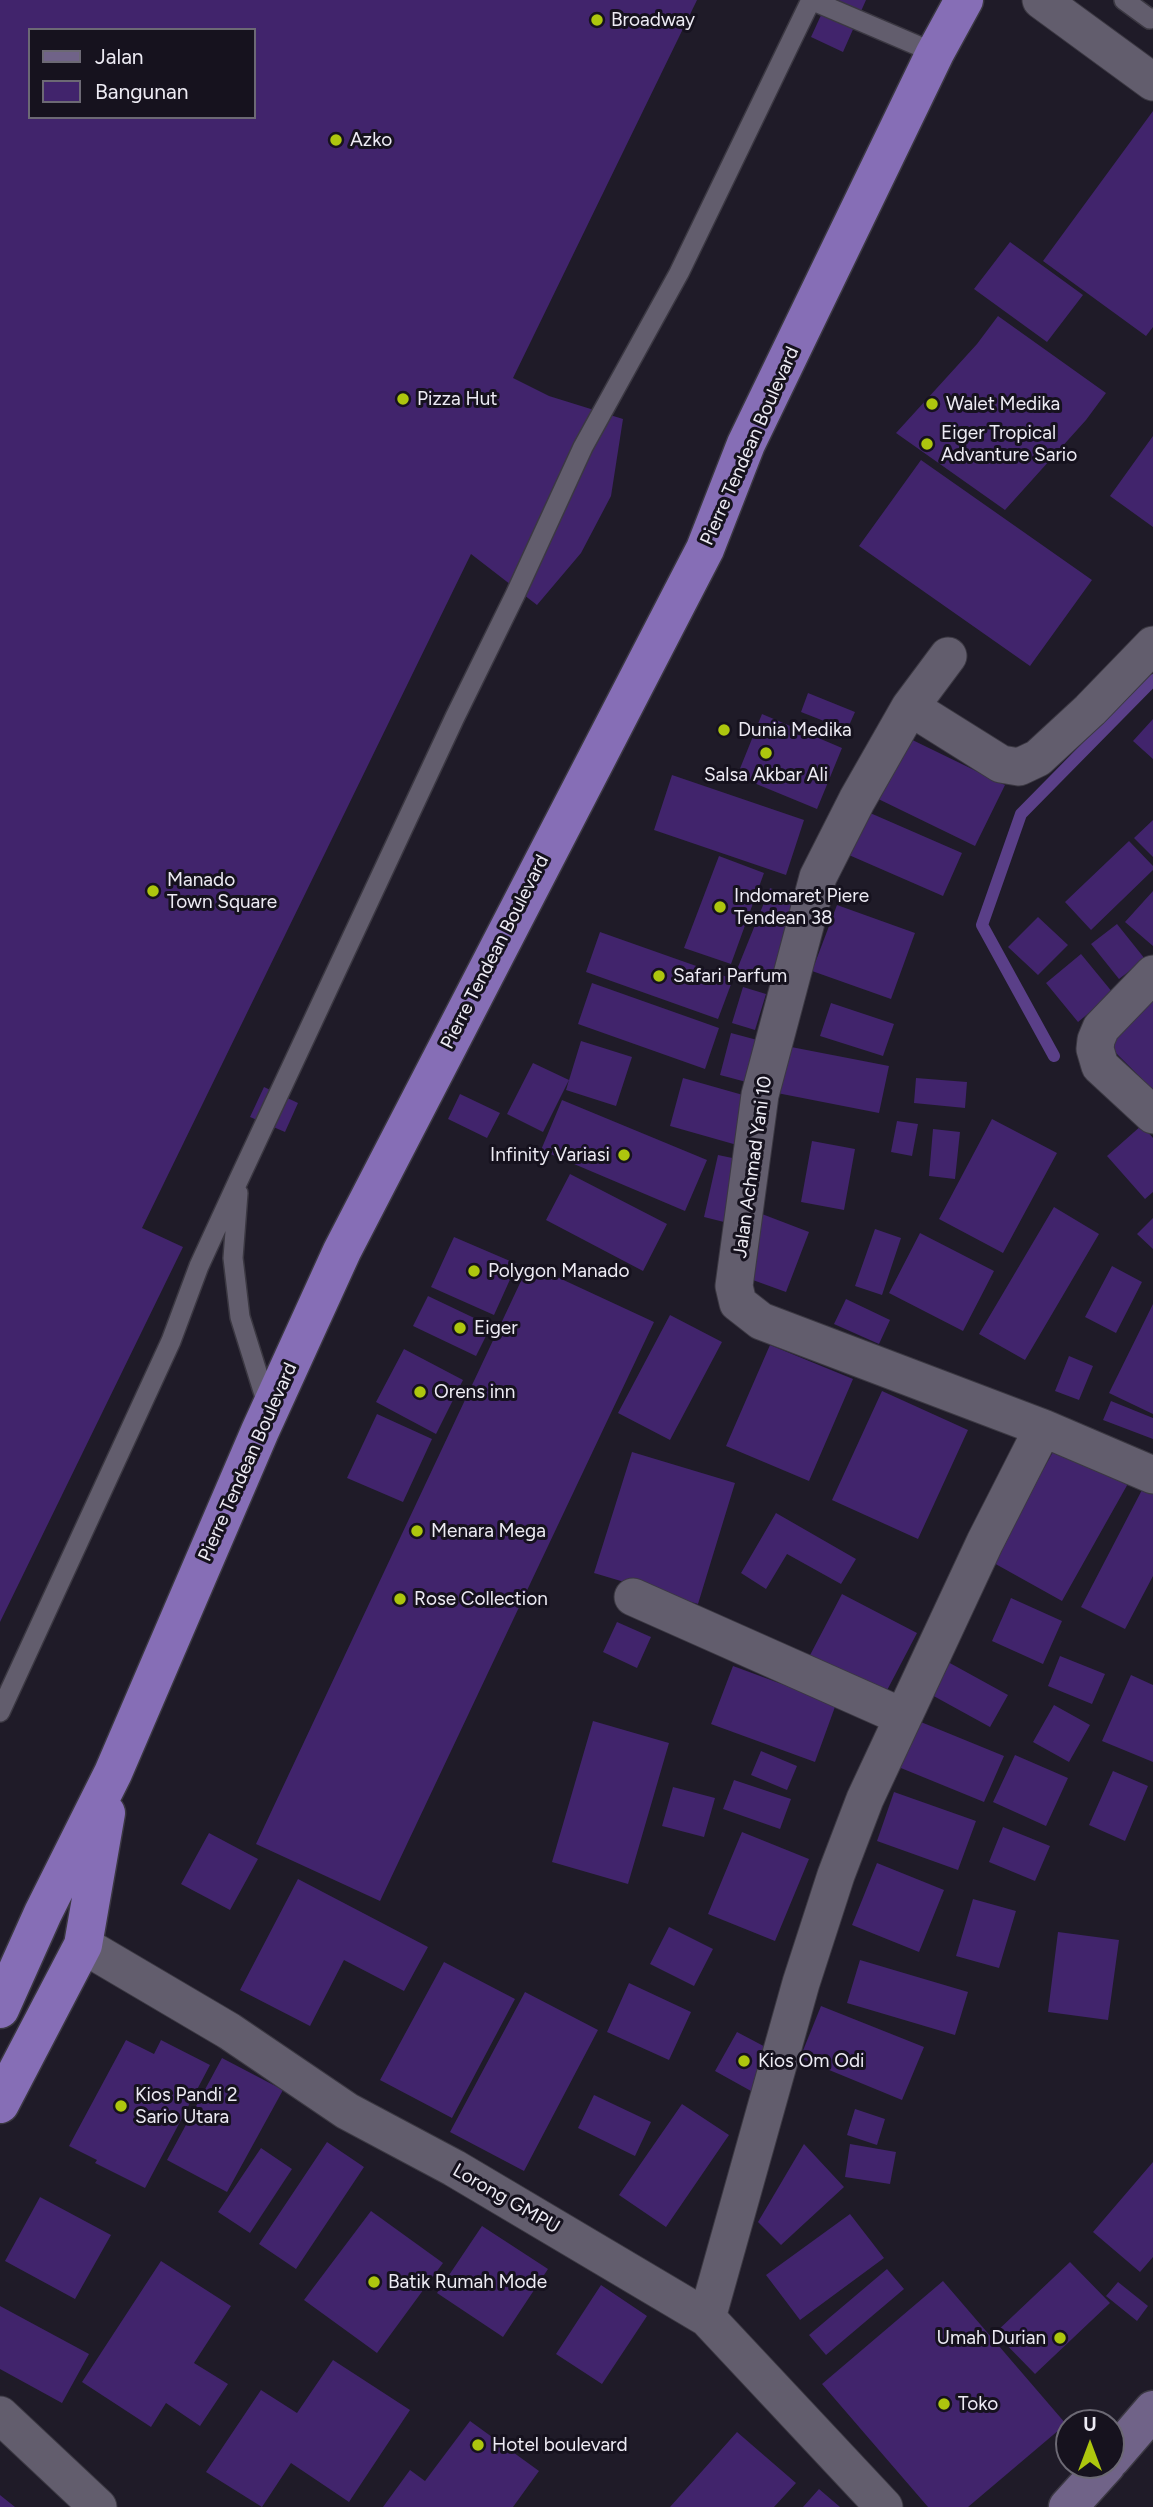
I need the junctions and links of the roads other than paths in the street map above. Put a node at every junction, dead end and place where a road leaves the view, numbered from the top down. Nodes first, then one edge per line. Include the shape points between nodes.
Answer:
1 (811, 0) edge
2 (964, 0) edge
3 (1041, 0) edge
4 (1124, 0) edge
5 (1153, 18) edge
6 (935, 52) junction
7 (1153, 82) edge
8 (1153, 645) edge
9 (948, 656) dead end
10 (910, 707) junction
11 (1153, 974) edge
12 (1153, 1115) edge
13 (239, 1179) junction
14 (270, 1411) junction
15 (1043, 1428) junction
16 (1153, 1475) edge
17 (633, 1597) dead end
18 (0, 1712) edge
19 (903, 1717) junction
20 (113, 1773) junction
21 (83, 1945) junction
22 (0, 2009) edge
23 (0, 2104) edge
24 (708, 2318) junction
25 (0, 2414) edge
26 (1145, 2419) edge
27 (1125, 2442) edge
28 (97, 2507) edge
29 (884, 2507) edge

1 - 6 lane
1 - 13 lane via 679,273 583,447
2 - 6 highway, Pierre Tendean Boulevard
3 - 7 street
4 - 5 lane
6 - 14 highway, Pierre Tendean Boulevard via 746,444 705,549 342,1251
8 - 10 street via 1038,758 1019,767 1001,764
9 - 10 street, Jalan Achmad Yani 10
10 - 15 street, Jalan Achmad Yani 10 via 818,877 760,1095 734,1286 738,1303 761,1321
11 - 12 street via 1101,1028 1095,1049 1100,1066
13 - 14 lane via 233,1258 240,1317
13 - 18 lane via 171,1341
14 - 20 highway, Pierre Tendean Boulevard
15 - 16 street, Jalan Achmad Yani 10
15 - 19 street
17 - 19 street
19 - 24 street via 865,1799 805,1970
20 - 21 highway
20 - 22 highway, Pierre Tendean Boulevard
21 - 23 highway
21 - 24 street, Lorong GMPU via 229,2031 347,2112 454,2168
24 - 29 street, Lorong GMPU
25 - 28 street
26 - 27 main road

